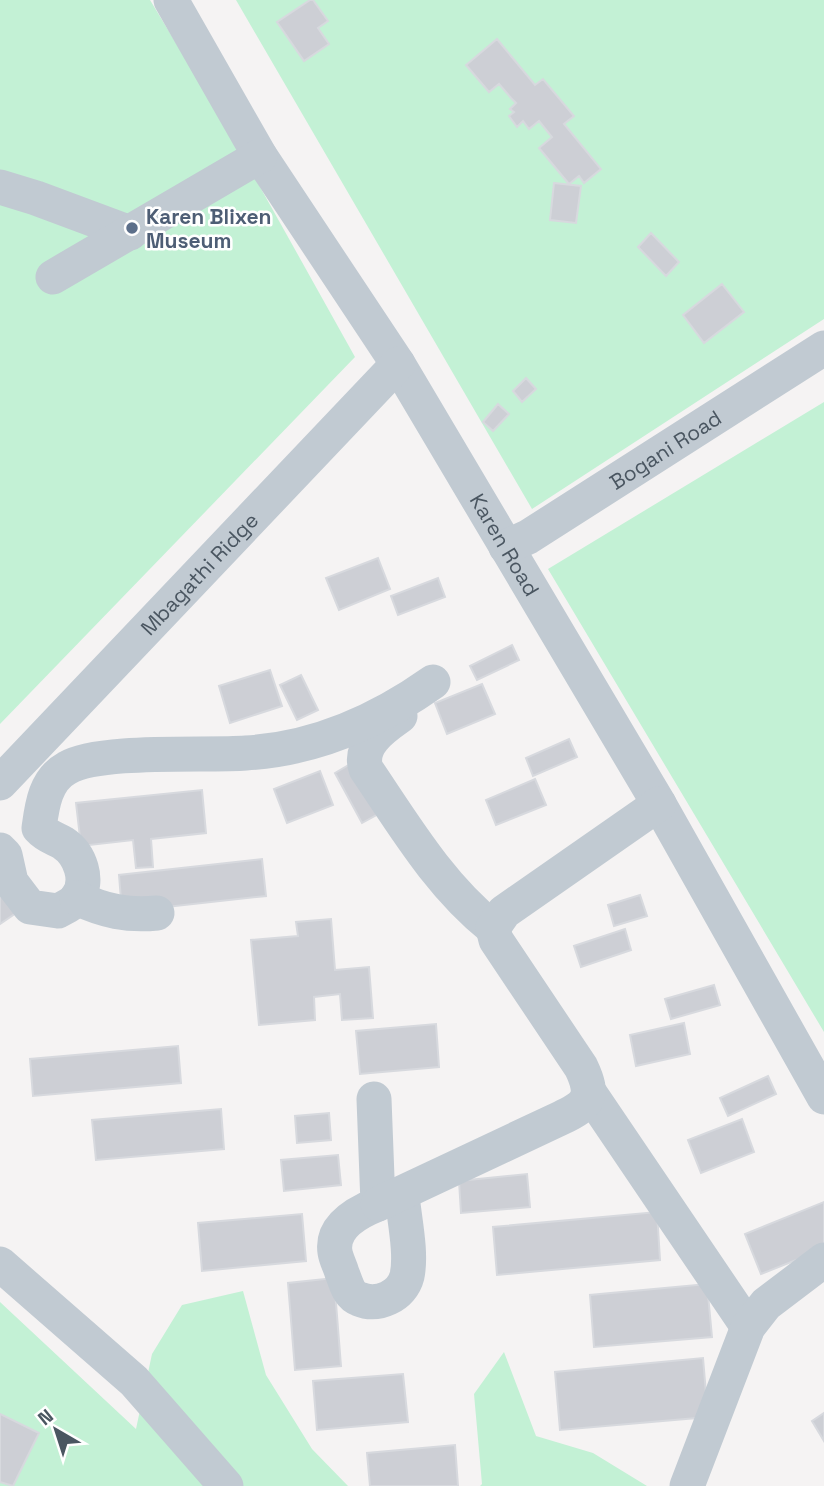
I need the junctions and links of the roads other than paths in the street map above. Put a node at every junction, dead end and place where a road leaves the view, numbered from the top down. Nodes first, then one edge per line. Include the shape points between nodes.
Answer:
1 (171, 0) edge
2 (260, 156) junction
3 (0, 187) edge
4 (130, 233) junction
5 (53, 277) dead end
6 (824, 348) edge
7 (398, 365) junction
8 (506, 547) junction
9 (0, 783) edge
10 (659, 804) junction
11 (0, 850) edge
12 (77, 898) junction
13 (157, 913) dead end
14 (493, 928) junction
15 (589, 1092) junction
16 (824, 1097) edge
17 (374, 1099) dead end
18 (824, 1260) edge
19 (0, 1264) edge
20 (748, 1328) junction
21 (226, 1486) edge
22 (687, 1486) edge

1 - 2 street, Karen Road
2 - 4 street
2 - 7 street, Karen Road
3 - 4 street
4 - 5 street
6 - 8 street, Bogani Road
7 - 8 street, Karen Road
7 - 9 street, Mbagathi Ridge
8 - 10 street, Karen Road
10 - 14 street via 505,912
10 - 16 street, Karen Road
11 - 12 street via 11,882 30,906 58,911
12 - 13 street via 108,910
12 - 14 street via 82,869 74,853 39,828 46,792 66,768 126,757 295,747 365,723 444,680 379,732 364,761 434,867 461,900
14 - 15 street via 496,940 581,1067
15 - 17 street via 578,1110 390,1199
15 - 20 street
18 - 20 street via 766,1304
19 - 21 street via 134,1381
20 - 22 street

